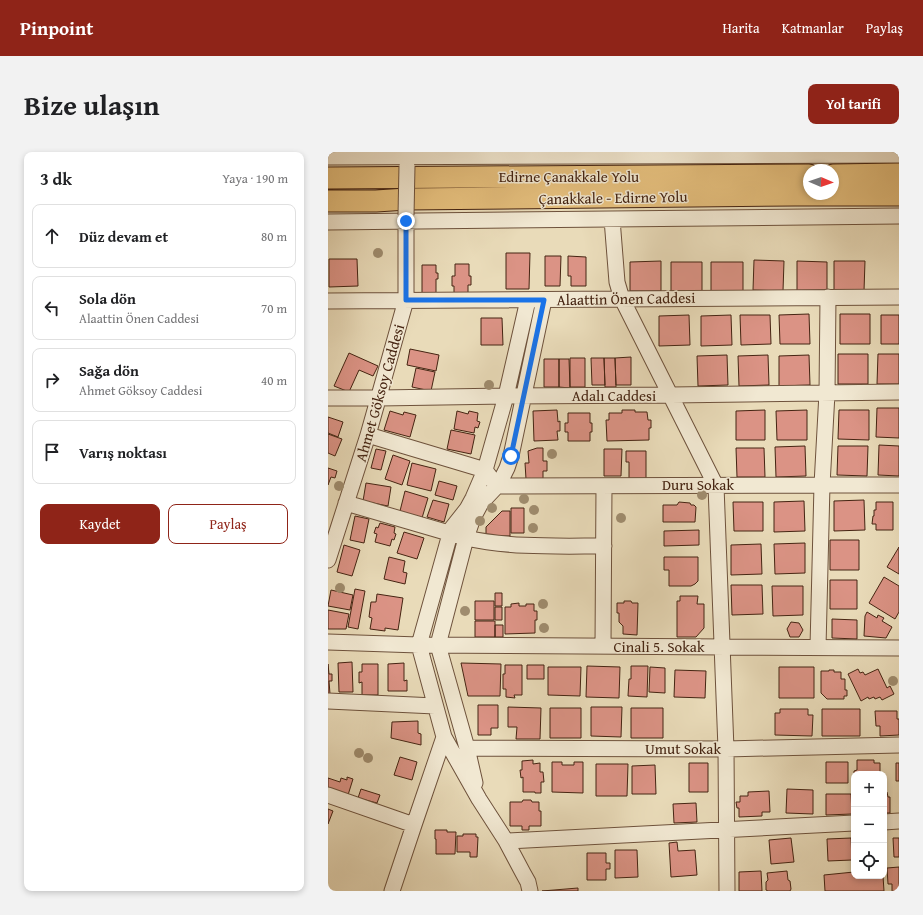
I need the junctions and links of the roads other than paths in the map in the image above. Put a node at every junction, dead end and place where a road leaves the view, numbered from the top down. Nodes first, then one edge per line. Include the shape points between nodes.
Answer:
1 (899, 155) edge
2 (328, 157) edge
3 (435, 157) junction
4 (407, 166) dead end
5 (899, 174) edge
6 (803, 175) edge
7 (839, 175) edge
8 (328, 178) edge
9 (436, 178) junction
10 (899, 195) edge
11 (328, 201) edge
12 (406, 212) junction
13 (899, 216) edge
14 (612, 218) junction
15 (328, 222) edge
16 (828, 297) junction
17 (899, 297) edge
18 (622, 299) junction
19 (406, 300) junction
20 (528, 300) junction
21 (544, 300) junction
22 (328, 301) edge
23 (899, 392) edge
24 (827, 393) junction
25 (671, 395) junction
26 (506, 396) junction
27 (523, 396) junction
28 (328, 398) edge
29 (379, 398) junction
30 (368, 435) junction
31 (485, 470) junction
32 (822, 485) junction
33 (899, 485) edge
34 (497, 486) junction
35 (604, 486) junction
36 (716, 486) junction
37 (346, 503) junction
38 (334, 520) edge
39 (450, 534) junction
40 (466, 538) junction
41 (604, 546) junction
42 (328, 560) edge
43 (328, 642) edge
44 (420, 645) junction
45 (438, 645) junction
46 (603, 646) junction
47 (722, 647) junction
48 (818, 647) junction
49 (899, 648) edge
50 (328, 702) edge
51 (435, 706) junction
52 (444, 737) junction
53 (899, 745) edge
54 (467, 748) junction
55 (726, 749) junction
56 (328, 795) edge
57 (479, 799) junction
58 (899, 821) edge
59 (887, 822) edge
60 (851, 823) edge
61 (414, 825) junction
62 (726, 830) junction
63 (506, 841) junction
64 (392, 891) edge
65 (530, 891) edge
66 (727, 891) edge

1 - 3 street
2 - 3 street
3 - 9 street
4 - 12 street, Ahmet Göksoy Caddesi, bridge
5 - 7 highway
6 - 9 highway, Edirne Çanakkale Yolu
8 - 9 highway, Edirne Çanakkale Yolu
10 - 12 highway, Çanakkale - Edirne Yolu via 794,195
11 - 12 highway, Çanakkale - Edirne Yolu via 376,201
12 - 14 street
12 - 15 street
12 - 19 street, Ahmet Göksoy Caddesi
13 - 14 street
14 - 18 street via 617,282
16 - 17 street, Alaattin Önen Caddesi
16 - 18 street, Alaattin Önen Caddesi
16 - 24 street
18 - 21 street, Alaattin Önen Caddesi
18 - 25 street
19 - 20 street, Alaattin Önen Caddesi
19 - 22 street, Alaattin Önen Caddesi
19 - 29 street, Ahmet Göksoy Caddesi
20 - 21 street, Alaattin Önen Caddesi
20 - 26 street
21 - 27 street
23 - 24 street, Adalı Caddesi
24 - 25 street, Adalı Caddesi
24 - 32 street
25 - 27 street, Adalı Caddesi
25 - 36 street
26 - 27 street, Adalı Caddesi
26 - 29 street, Adalı Caddesi
26 - 31 street
27 - 34 street via 511,456
28 - 29 street, Adalı Caddesi
29 - 30 street, Ahmet Göksoy Caddesi
30 - 31 street
30 - 37 street, Ahmet Göksoy Caddesi
31 - 34 street
31 - 39 street via 467,509
32 - 33 street, Duru Sokak
32 - 36 street, Duru Sokak
32 - 48 street
34 - 35 street, Duru Sokak
34 - 40 street via 481,503
35 - 36 street, Duru Sokak
35 - 41 street
36 - 47 street
37 - 38 street, Ahmet Göksoy Caddesi
37 - 39 street
38 - 42 street, Ahmet Göksoy Caddesi
39 - 40 street
39 - 44 street
40 - 41 street via 516,545
40 - 45 street
41 - 46 street
43 - 44 street, Cinali 5. Sokak
44 - 45 street, Cinali 5. Sokak
44 - 51 street
45 - 46 street, Cinali 5. Sokak
45 - 54 street
46 - 47 street, Cinali 5. Sokak
47 - 48 street, Cinali 5. Sokak
47 - 55 street
48 - 49 street, Cinali 5. Sokak
50 - 51 street
51 - 52 street
52 - 57 street
52 - 61 street
53 - 55 street, Umut Sokak
54 - 55 street, Umut Sokak
54 - 57 street
55 - 62 street
56 - 61 street
57 - 63 street
58 - 59 street
60 - 62 street
61 - 64 street
62 - 63 street
62 - 66 street
63 - 65 street via 528,882

